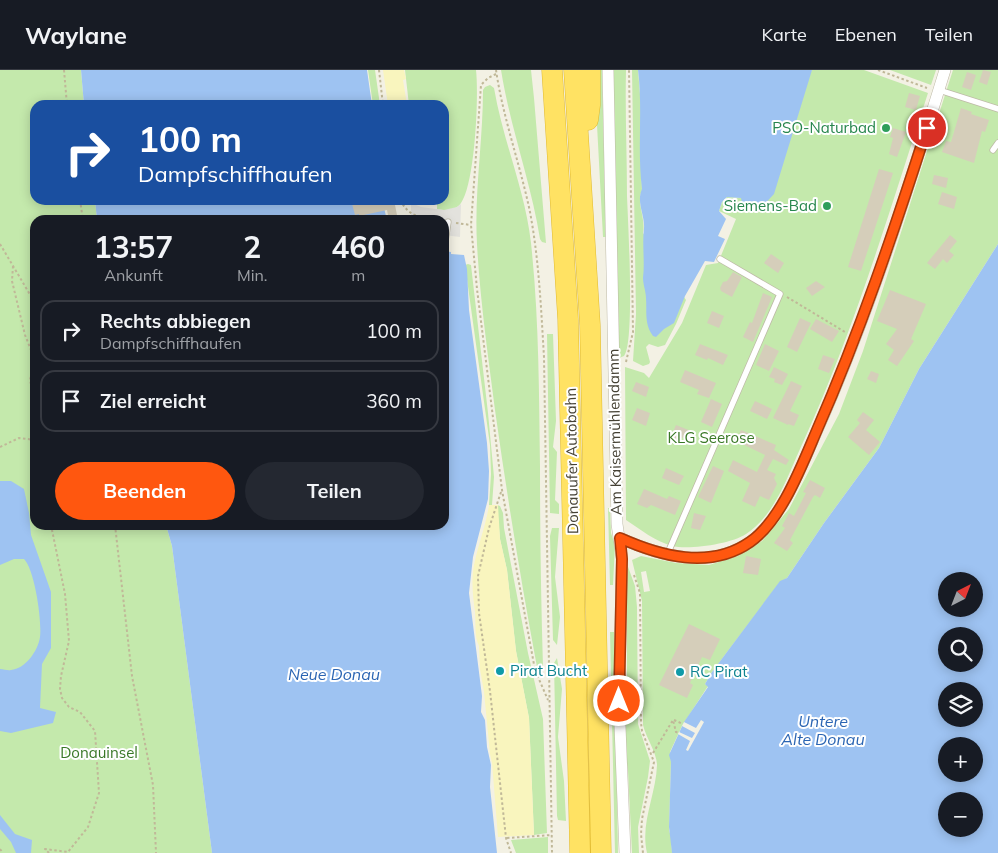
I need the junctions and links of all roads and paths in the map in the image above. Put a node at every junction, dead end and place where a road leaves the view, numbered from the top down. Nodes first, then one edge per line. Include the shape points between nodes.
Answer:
1 (64, 70) edge
2 (378, 70) edge
3 (496, 70) edge
4 (538, 70) edge
5 (552, 70) edge
6 (574, 70) edge
7 (590, 70) edge
8 (608, 70) edge
9 (629, 70) edge
10 (878, 70) edge
11 (945, 70) edge
12 (496, 74) junction
13 (939, 91) junction
14 (66, 100) edge
15 (383, 100) edge
16 (998, 109) edge
17 (998, 143) edge
18 (993, 150) dead end
19 (559, 156) junction
20 (582, 174) junction
21 (403, 205) edge
22 (413, 215) edge
23 (449, 222) edge
24 (471, 225) junction
25 (0, 244) edge
26 (720, 259) dead end
27 (13, 266) junction
28 (780, 294) junction
29 (30, 295) edge
30 (856, 338) junction
31 (30, 348) edge
32 (622, 366) dead end
33 (30, 440) edge
34 (0, 447) edge
35 (502, 490) junction
36 (52, 530) edge
37 (116, 530) edge
38 (620, 538) junction
39 (667, 555) junction
40 (634, 575) dead end
41 (550, 703) junction
42 (673, 720) junction
43 (683, 724) dead end
44 (679, 733) dead end
45 (652, 754) junction
46 (552, 835) junction
47 (506, 838) junction
48 (0, 849) edge
49 (4, 853) edge
50 (49, 853) edge
51 (156, 853) edge
52 (511, 853) edge
53 (552, 853) edge
54 (580, 853) edge
55 (601, 853) edge
56 (625, 853) edge
57 (643, 853) edge

1 - 14 path
2 - 15 path
3 - 12 path
4 - 19 highway
5 - 19 highway, Donauufer Autobahn
6 - 20 highway, Donauufer Autobahn
7 - 20 highway via 590,105
8 - 38 street, Am Kaisermühlendamm via 617,524
9 - 32 path via 633,332 627,360
10 - 13 path
11 - 13 street
12 - 24 path via 481,85
12 - 41 path via 530,211 540,277
13 - 16 lane
13 - 30 street
17 - 18 lane
19 - 54 highway, Donauufer Autobahn via 572,432
20 - 55 highway, Donauufer Autobahn via 593,426
21 - 22 path
23 - 24 path
24 - 35 path
25 - 27 path
26 - 28 lane
27 - 29 path
27 - 31 path via 12,281
28 - 30 path
28 - 39 lane
30 - 39 street via 796,478 770,524 750,542 727,554 711,558
33 - 34 path via 19,438
35 - 41 path via 535,670
35 - 47 path via 478,576 479,614
36 - 50 path via 65,594 69,641 60,689 62,698 80,712 95,731 99,793 88,827 68,852 46,849
37 - 51 path via 132,676 153,785
38 - 39 street
38 - 56 street, Am Kaisermühlendamm via 619,701
40 - 45 path via 640,593 641,723
41 - 46 path
42 - 43 path
42 - 44 path
42 - 45 path
45 - 57 path via 653,774 642,819
46 - 47 path
46 - 53 path
47 - 52 path
48 - 49 path

